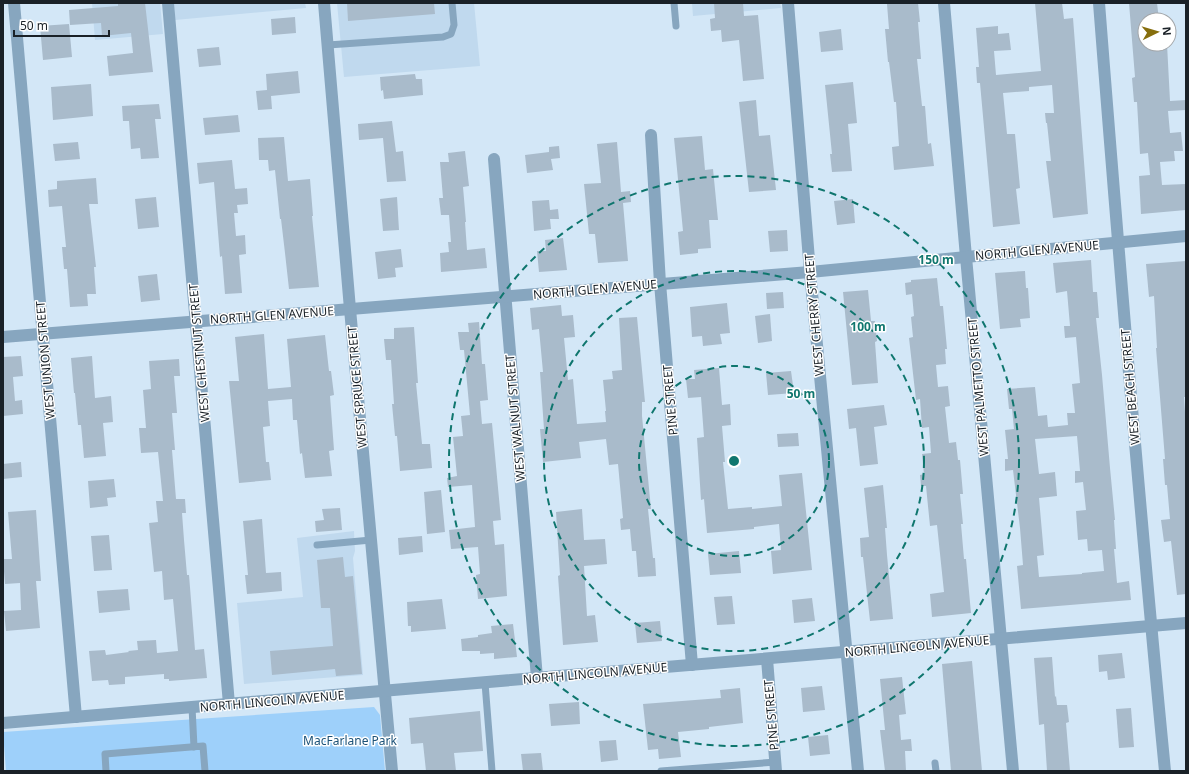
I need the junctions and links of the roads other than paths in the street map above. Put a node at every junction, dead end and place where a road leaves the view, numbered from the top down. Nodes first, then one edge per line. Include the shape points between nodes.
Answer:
1 (14, 3) edge
2 (168, 3) edge
3 (324, 3) edge
4 (452, 3) edge
5 (674, 3) edge
6 (788, 3) edge
7 (944, 3) edge
8 (1099, 3) edge
9 (676, 26) dead end
10 (328, 45) junction
11 (651, 135) dead end
12 (494, 159) dead end
13 (1186, 236) edge
14 (1118, 242) junction
15 (966, 257) junction
16 (810, 272) junction
17 (660, 283) junction
18 (505, 296) junction
19 (350, 309) junction
20 (196, 321) junction
21 (42, 333) junction
22 (3, 337) edge
23 (371, 540) junction
24 (317, 545) dead end
25 (1186, 623) edge
26 (1151, 626) junction
27 (1000, 639) junction
28 (847, 652) junction
29 (767, 659) junction
30 (692, 665) junction
31 (537, 678) junction
32 (485, 683) junction
33 (385, 692) junction
34 (229, 704) junction
35 (192, 707) junction
36 (76, 717) junction
37 (3, 723) edge
38 (194, 747) junction
39 (935, 763) dead end
40 (776, 766) edge
41 (106, 771) edge
42 (206, 771) edge
43 (392, 771) edge
44 (492, 771) edge
45 (661, 771) edge
46 (858, 771) edge
47 (936, 771) edge
48 (1013, 771) edge
49 (1165, 771) edge

1 - 21 street, WEST UNION STREET
2 - 20 street, WEST CHESTNUT STREET
3 - 10 street, WEST SPRUCE STREET
4 - 10 lane via 454,26 451,34 443,37
5 - 9 lane
6 - 16 street, WEST CHERRY STREET
7 - 15 street, WEST PALMETTO STREET
8 - 14 street, WEST BEACH STREET
10 - 19 street, WEST SPRUCE STREET
11 - 17 street, PINE STREET
12 - 18 street, WEST WALNUT STREET
13 - 14 street, NORTH GLEN AVENUE
14 - 15 street, NORTH GLEN AVENUE
14 - 26 street, WEST BEACH STREET
15 - 16 street, NORTH GLEN AVENUE
15 - 27 street, WEST PALMETTO STREET
16 - 17 street, NORTH GLEN AVENUE
16 - 28 street, WEST CHERRY STREET
17 - 18 street, NORTH GLEN AVENUE
17 - 30 street, PINE STREET
18 - 19 street, NORTH GLEN AVENUE
18 - 31 street, WEST WALNUT STREET
19 - 20 street, NORTH GLEN AVENUE
19 - 23 street, WEST SPRUCE STREET
20 - 21 street, NORTH GLEN AVENUE
20 - 34 street, WEST CHESTNUT STREET
21 - 22 street, NORTH GLEN AVENUE
21 - 36 street, WEST UNION STREET
23 - 24 lane
23 - 33 street, WEST SPRUCE STREET
25 - 26 street, NORTH LINCOLN AVENUE
26 - 27 street, NORTH LINCOLN AVENUE
26 - 49 street, WEST BEACH STREET
27 - 28 street, NORTH LINCOLN AVENUE
27 - 48 street, WEST PALMETTO STREET
28 - 29 street, NORTH LINCOLN AVENUE
28 - 46 street, WEST CHERRY STREET
29 - 30 street, NORTH LINCOLN AVENUE
29 - 40 street, PINE STREET
30 - 31 street, NORTH LINCOLN AVENUE
31 - 32 street, NORTH LINCOLN AVENUE
32 - 33 street, NORTH LINCOLN AVENUE
32 - 44 lane
33 - 34 street, NORTH LINCOLN AVENUE
33 - 43 street, WEST SPRUCE STREET
34 - 35 street, NORTH LINCOLN AVENUE
35 - 36 street, NORTH LINCOLN AVENUE
35 - 38 lane
36 - 37 street, NORTH LINCOLN AVENUE
38 - 41 lane via 105,754
38 - 42 lane via 203,746
39 - 47 lane
40 - 45 lane

